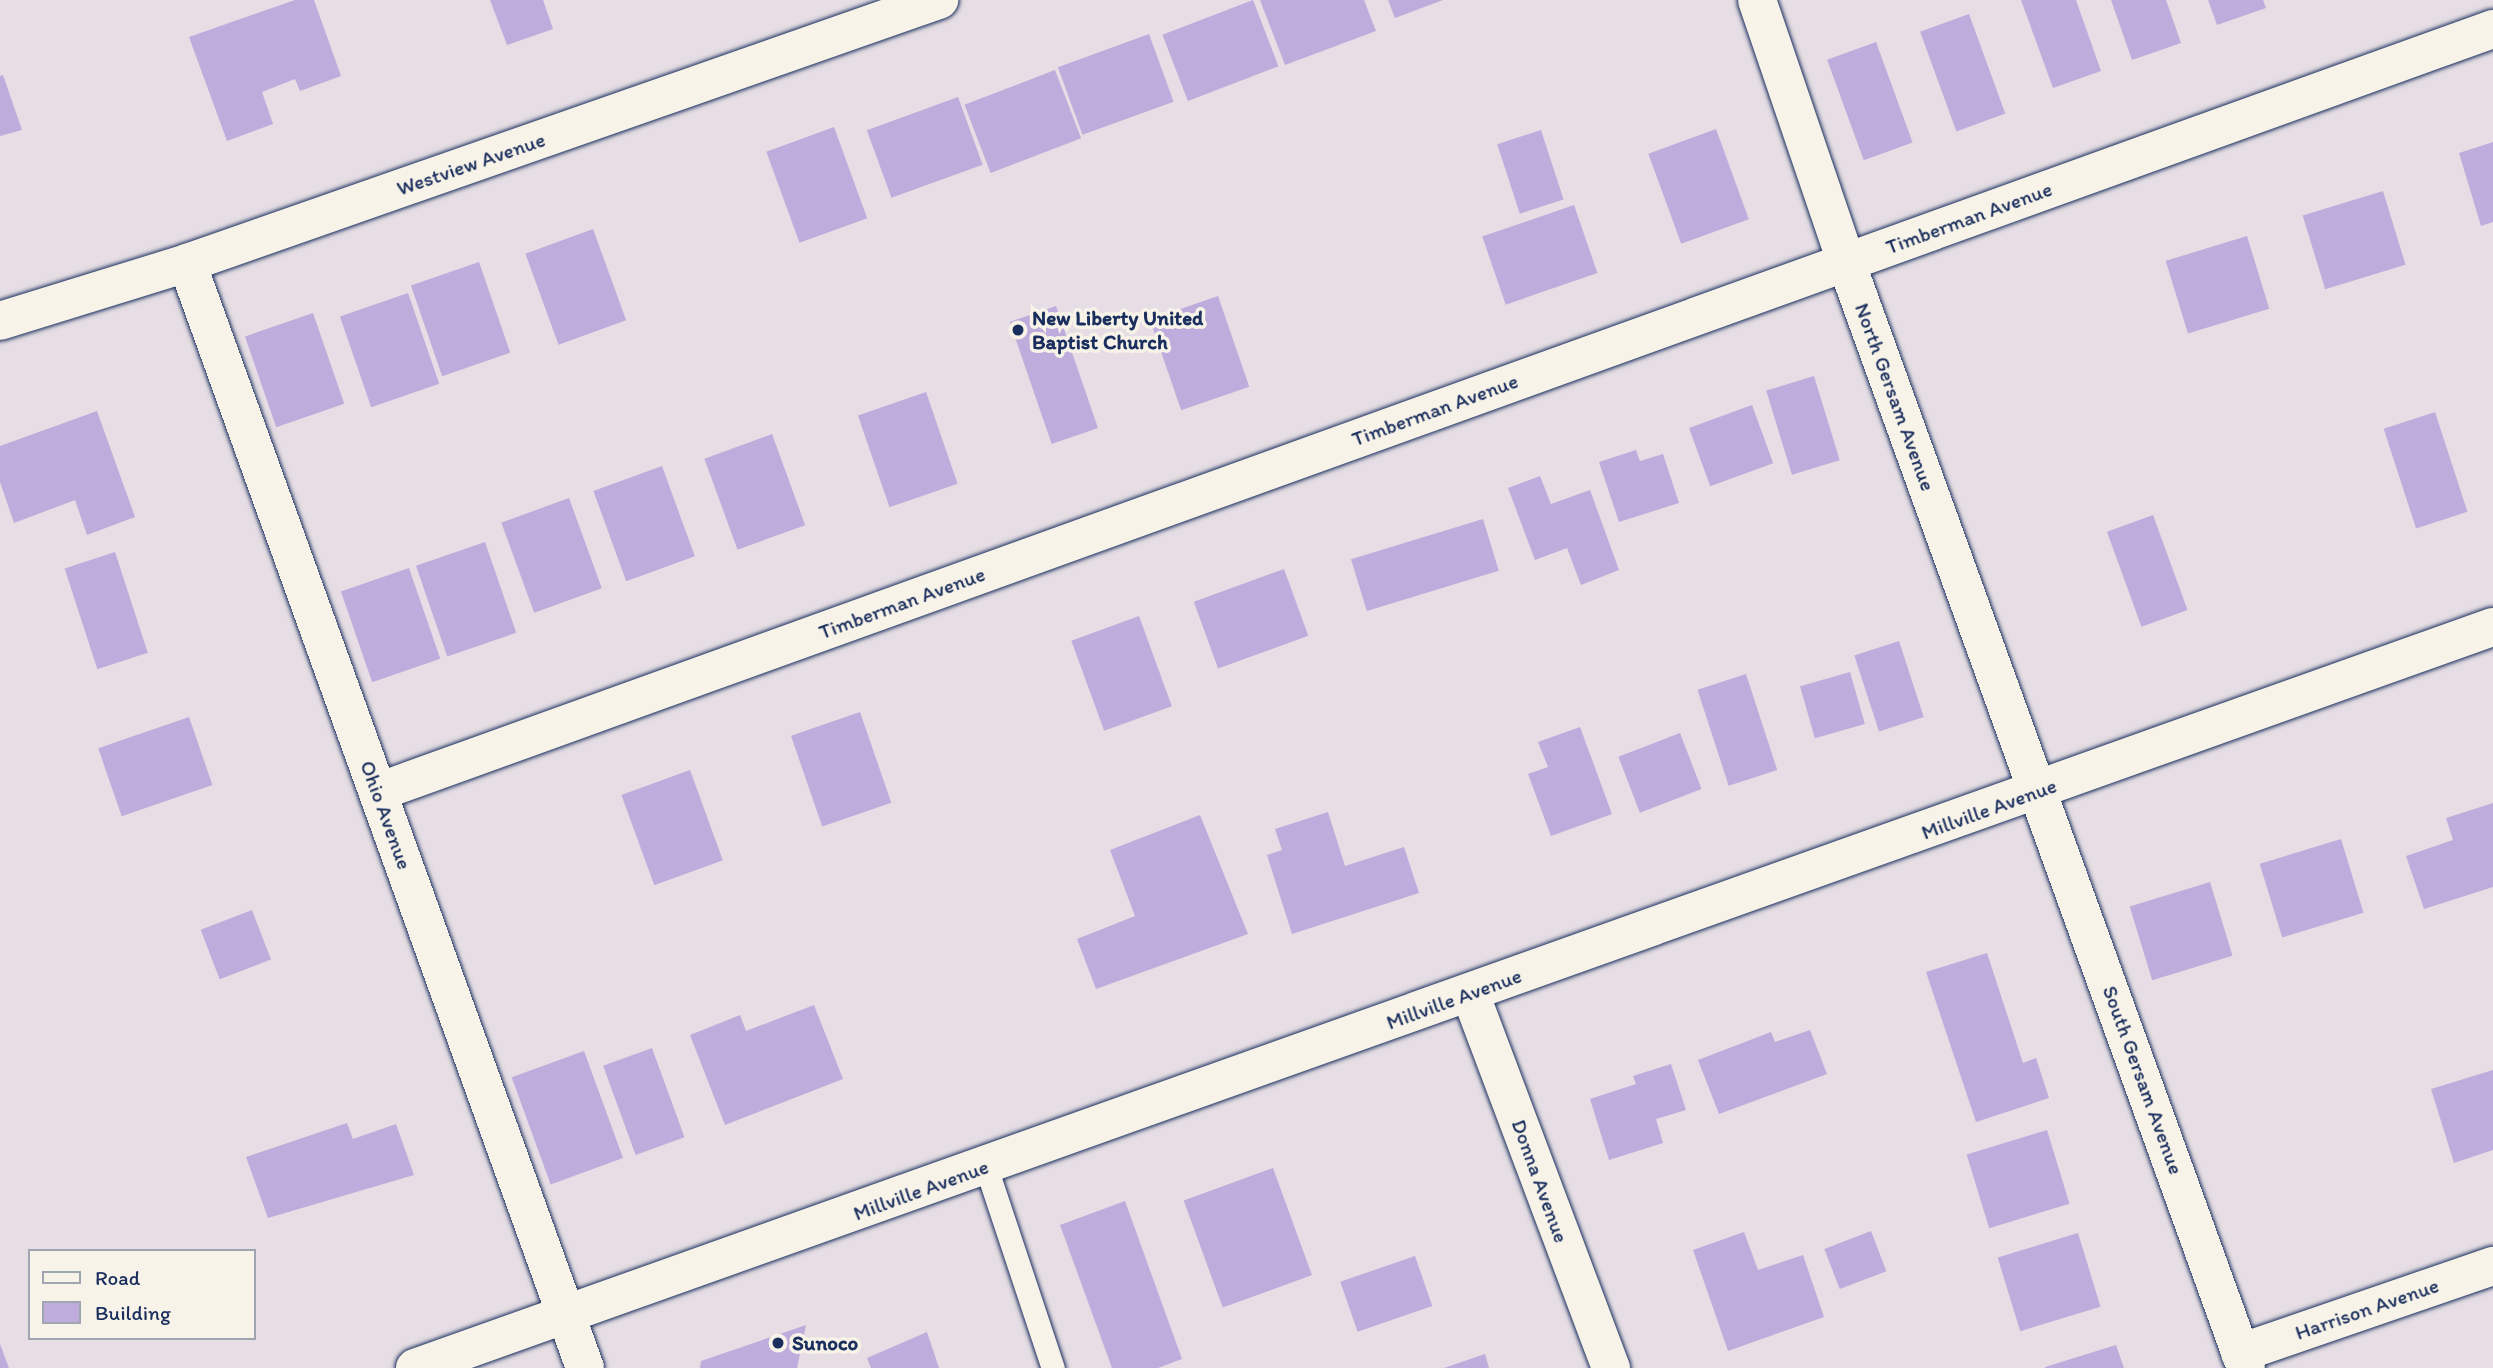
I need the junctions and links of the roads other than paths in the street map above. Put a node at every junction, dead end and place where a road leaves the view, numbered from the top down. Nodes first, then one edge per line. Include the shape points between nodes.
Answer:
1 (939, 0) edge
2 (1757, 0) edge
3 (2493, 29) edge
4 (1846, 262) junction
5 (187, 263) junction
6 (0, 321) edge
7 (2493, 627) edge
8 (2040, 791) junction
9 (378, 792) junction
10 (1470, 993) junction
11 (986, 1167) junction
12 (2493, 1266) edge
13 (568, 1317) junction
14 (2243, 1361) edge
15 (415, 1368) edge
16 (585, 1368) edge
17 (1053, 1368) edge
18 (1611, 1368) edge

1 - 5 street, Westview Avenue
2 - 4 street, North Gersam Avenue
3 - 4 street, Timberman Avenue
4 - 8 street, North Gersam Avenue
4 - 9 street, Timberman Avenue
5 - 6 street, Westview Avenue
5 - 9 street, Ohio Avenue
7 - 8 street, Millville Avenue
8 - 10 street, Millville Avenue
8 - 14 street, South Gersam Avenue
9 - 13 street, Ohio Avenue
10 - 11 street, Millville Avenue
10 - 18 street, Donna Avenue
11 - 13 street, Millville Avenue
11 - 17 lane
12 - 14 street, Harrison Avenue
13 - 15 street, Millville Avenue
13 - 16 street, Ohio Avenue

